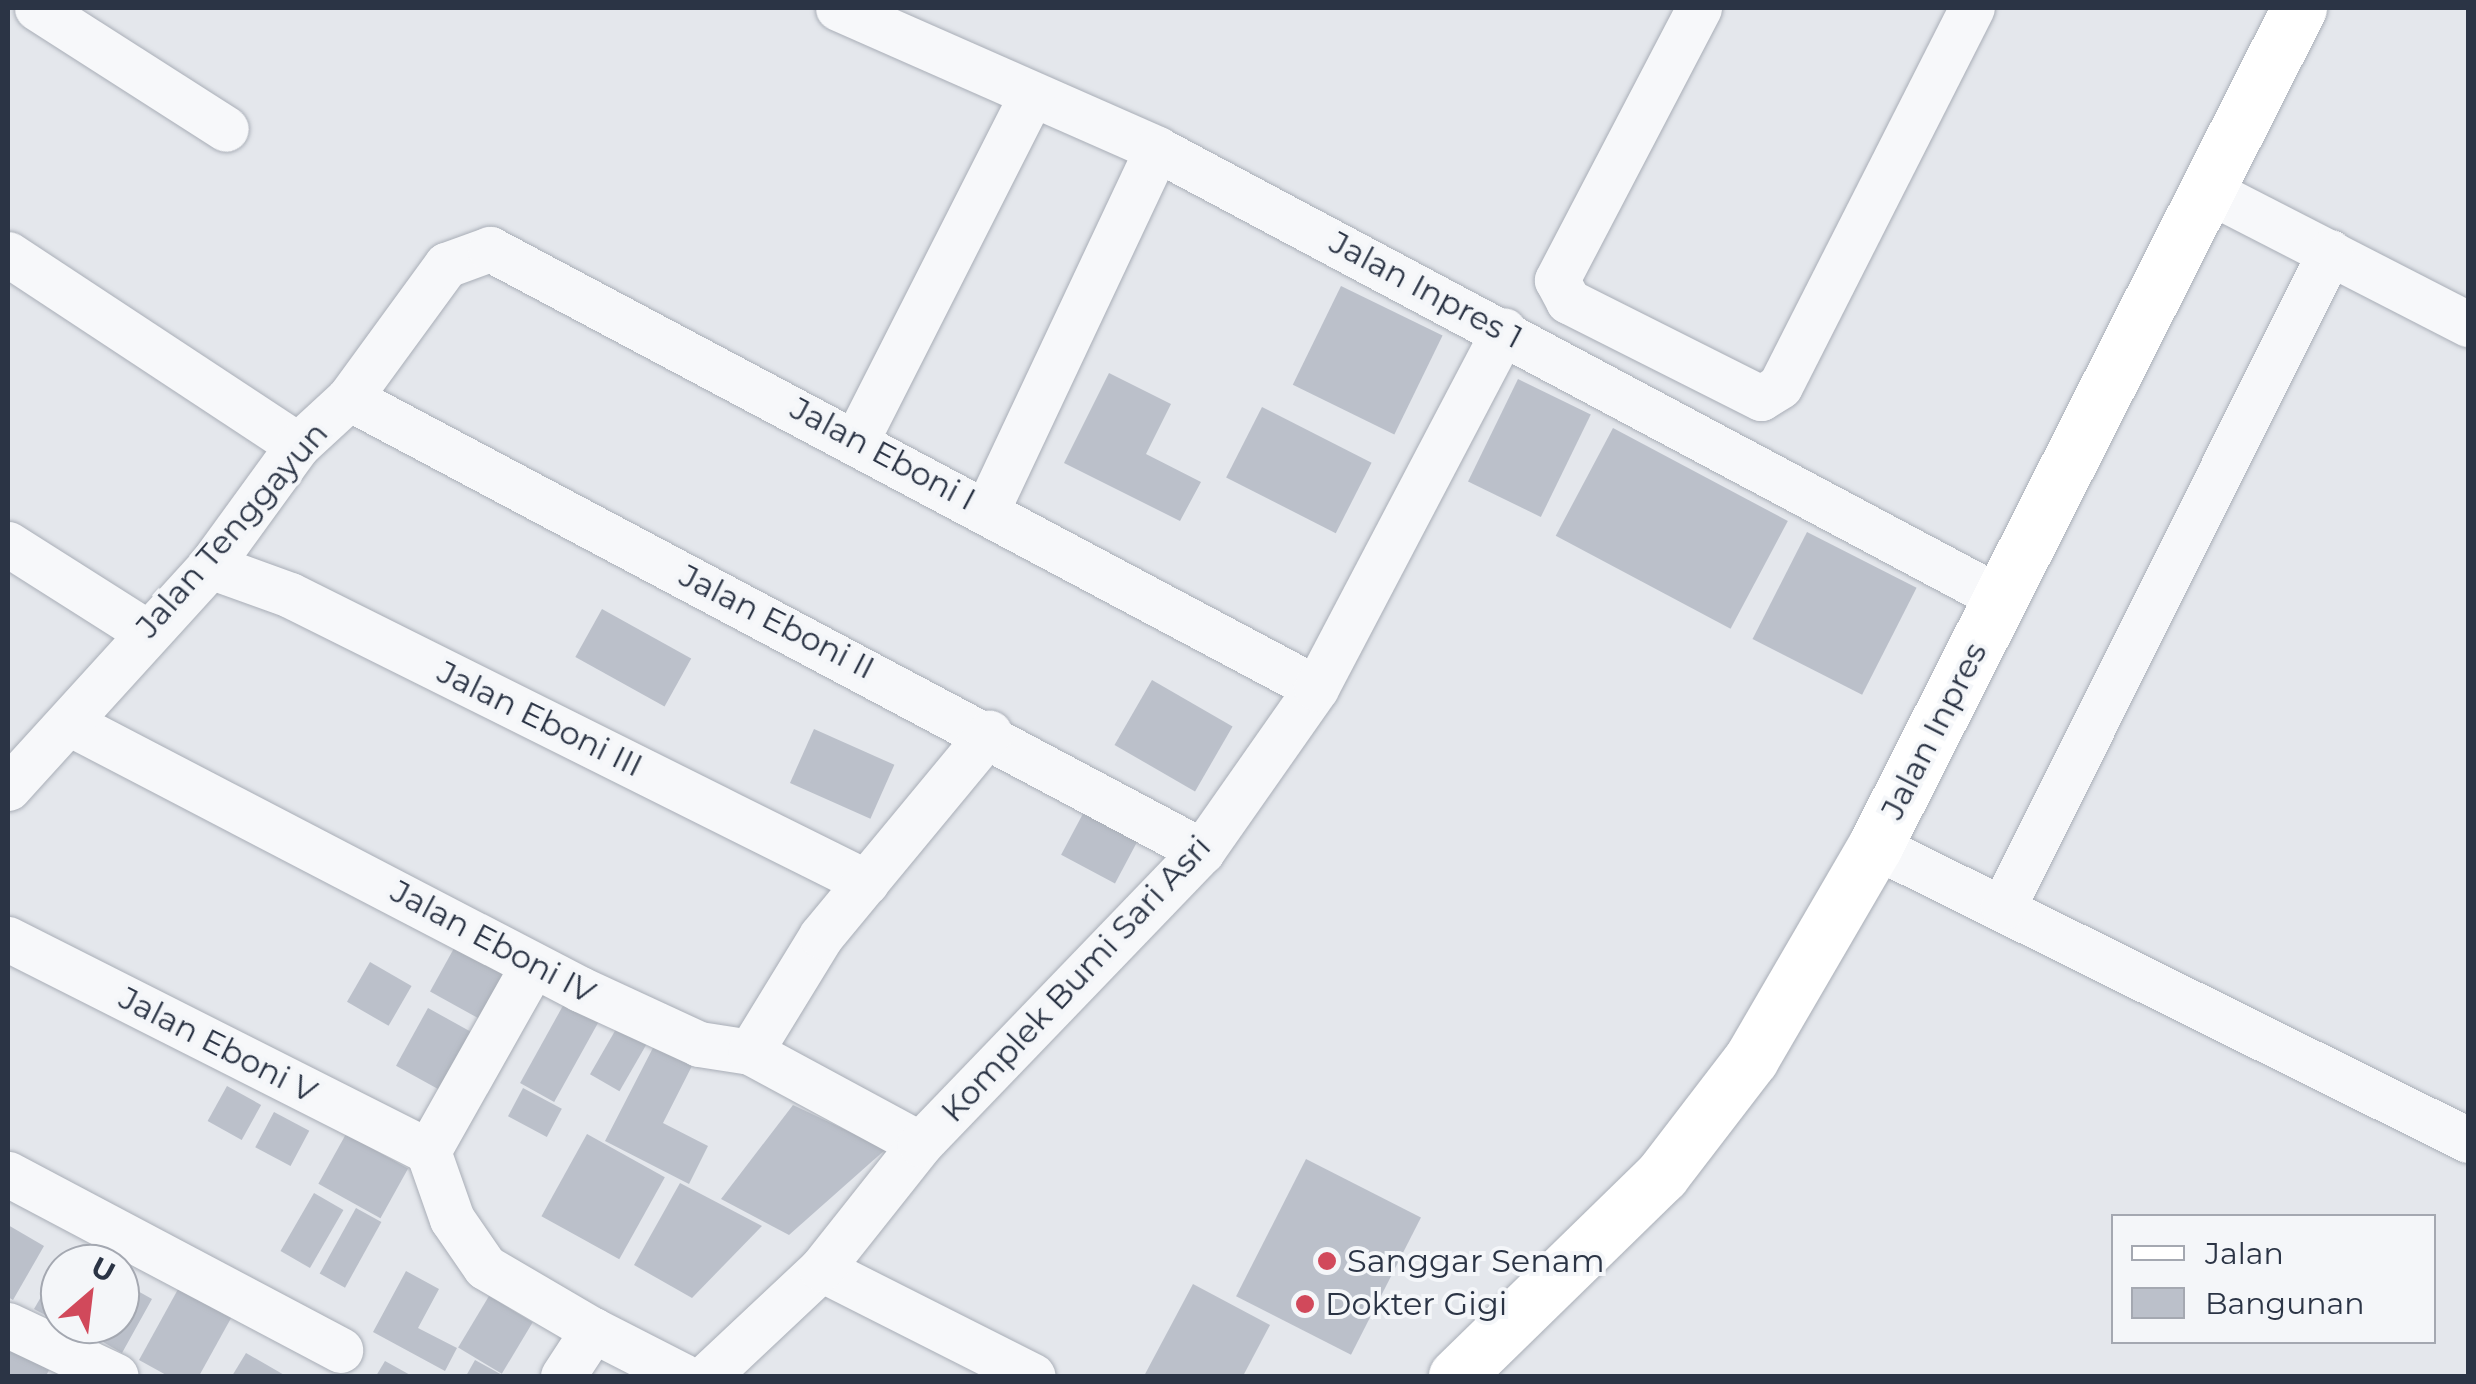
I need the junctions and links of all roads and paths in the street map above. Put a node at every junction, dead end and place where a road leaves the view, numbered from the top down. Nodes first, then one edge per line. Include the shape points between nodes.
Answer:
1 (36, 8) edge
2 (838, 8) edge
3 (1700, 8) edge
4 (1972, 8) edge
5 (2298, 8) edge
6 (1032, 96) junction
7 (226, 129) dead end
8 (1157, 150) junction
9 (2206, 189) junction
10 (2330, 252) junction
11 (8, 254) edge
12 (446, 265) joint
13 (2468, 324) edge
14 (1504, 330) junction
15 (349, 398) junction
16 (857, 439) junction
17 (298, 445) junction
18 (987, 510) junction
19 (8, 544) edge
20 (210, 566) junction
21 (2002, 599) junction
22 (145, 631) junction
23 (1316, 688) junction
24 (71, 724) junction
25 (989, 734) junction
26 (8, 788) edge
27 (1875, 846) junction
28 (1202, 851) junction
29 (866, 882) junction
30 (2003, 907) junction
31 (8, 939) edge
32 (532, 965) junction
33 (750, 1052) junction
34 (2468, 1140) edge
35 (920, 1144) junction
36 (428, 1152) junction
37 (8, 1174) edge
38 (821, 1268) junction
39 (8, 1325) edge
40 (593, 1330) junction
41 (340, 1350) dead end
42 (116, 1376) edge
43 (564, 1376) edge
44 (683, 1376) edge
45 (707, 1376) edge
46 (1033, 1376) edge
47 (1456, 1376) edge

1 - 7 street
2 - 6 street, Jalan Inpres 1
3 - 4 street via 1557,280 1568,301 1761,398 1780,386
5 - 9 main road, Jalan Inpres
6 - 8 street, Jalan Inpres 1
6 - 16 street
8 - 14 street, Jalan Inpres 1
8 - 18 street
9 - 10 street
9 - 21 main road, Jalan Inpres
10 - 13 street
10 - 30 street
11 - 17 street
12 - 15 street, Jalan Tenggayun
12 - 16 street, Jalan Eboni I via 470,251 511,256
14 - 21 street, Jalan Inpres 1
14 - 23 street, Komplek Bumi Sari Asri
15 - 17 street, Jalan Tenggayun
15 - 25 street, Jalan Eboni II
16 - 18 street, Jalan Eboni I
17 - 20 street, Jalan Tenggayun
18 - 23 street, Jalan Eboni I
19 - 22 street
20 - 22 street, Jalan Tenggayun
20 - 29 street, Jalan Eboni III via 290,595
21 - 27 main road, Jalan Inpres
22 - 24 street, Jalan Tenggayun
23 - 28 street, Komplek Bumi Sari Asri
24 - 26 street, Jalan Tenggayun
24 - 32 street, Jalan Eboni IV
25 - 28 street, Jalan Eboni II
25 - 29 street
27 - 30 street
27 - 47 main road, Jalan Inpres via 1708,1124
28 - 35 street, Komplek Bumi Sari Asri
29 - 33 street via 796,974
30 - 34 street
31 - 36 street, Jalan Eboni V
32 - 33 street, Jalan Eboni IV via 699,1044
32 - 36 street
33 - 35 street, Jalan Eboni IV
35 - 38 street, Komplek Bumi Sari Asri
36 - 40 street via 452,1219 485,1267
37 - 41 street
38 - 45 street, Komplek Bumi Sari Asri
38 - 46 street
39 - 42 street
40 - 43 street
40 - 44 street

